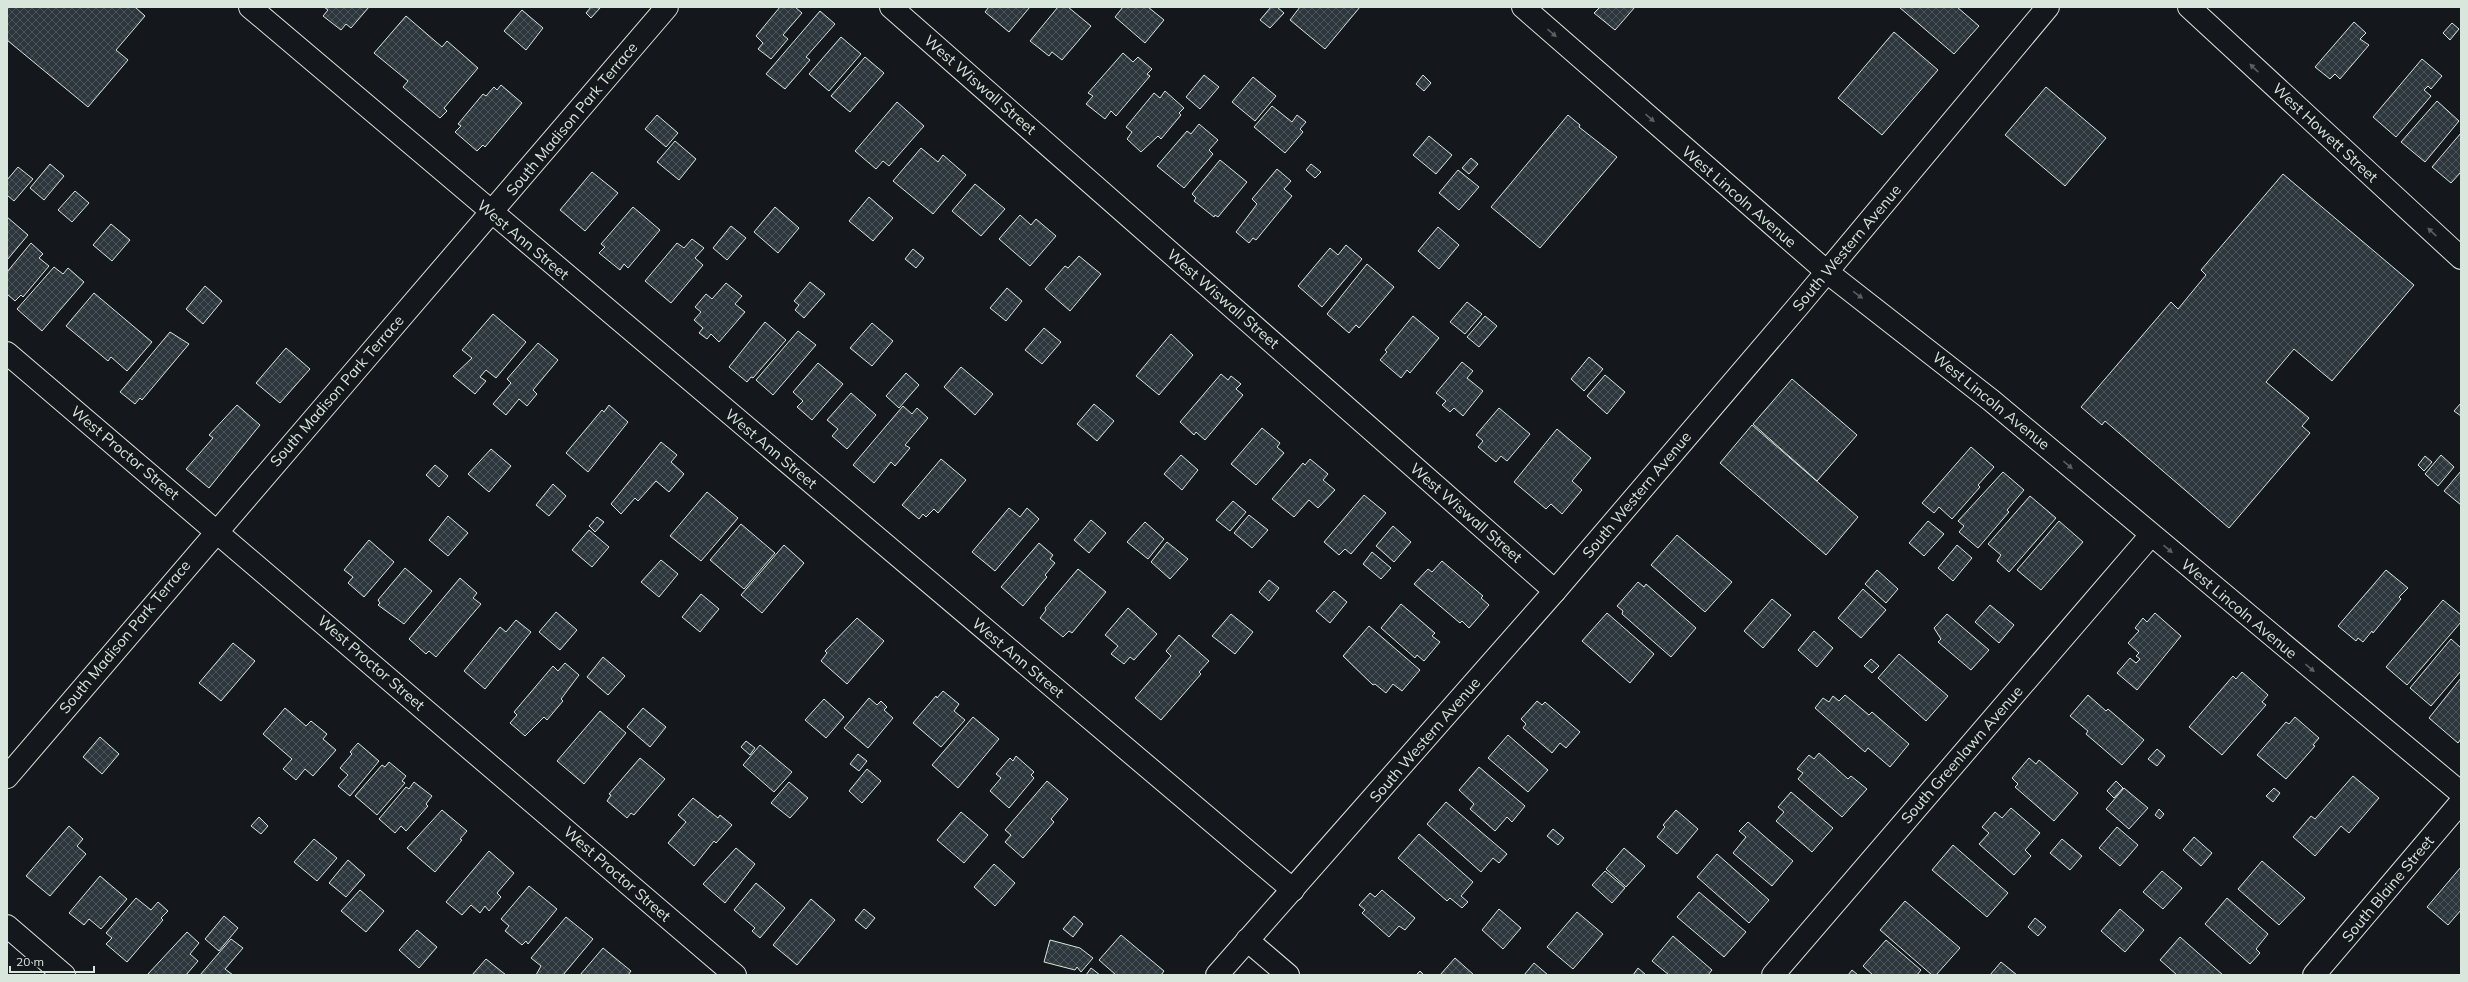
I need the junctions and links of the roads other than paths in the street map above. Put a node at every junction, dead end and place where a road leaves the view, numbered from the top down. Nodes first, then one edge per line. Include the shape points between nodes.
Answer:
1 (250, 7) edge
2 (667, 7) edge
3 (891, 7) edge
4 (1523, 7) edge
5 (2048, 7) edge
6 (2189, 7) edge
7 (492, 214) junction
8 (2461, 258) edge
9 (1827, 272) junction
10 (7, 353) edge
11 (216, 530) junction
12 (2151, 535) junction
13 (1555, 591) junction
14 (7, 777) edge
15 (2461, 793) edge
16 (2461, 802) edge
17 (1293, 890) junction
18 (7, 926) edge
19 (1247, 940) junction
20 (64, 975) edge
21 (734, 975) edge
22 (1217, 975) edge
23 (1288, 975) edge
24 (1773, 975) edge
25 (2314, 975) edge

1 - 7 street, West Ann Street
2 - 7 street, South Madison Park Terrace
3 - 13 street, West Wiswall Street
4 -> 9 street, West Lincoln Avenue
5 - 9 street, South Western Avenue
8 -> 6 street, West Howett Street
7 - 11 street, South Madison Park Terrace
7 - 17 street, West Ann Street
9 -> 12 street, West Lincoln Avenue via 1992,401
9 - 13 street, South Western Avenue
10 - 11 street, West Proctor Street
11 - 14 street, South Madison Park Terrace
11 - 21 street, West Proctor Street
12 -> 15 street, West Lincoln Avenue
12 - 24 street, South Greenlawn Avenue
13 - 17 street, South Western Avenue
16 - 25 street, South Blaine Street
17 - 19 street, South Western Avenue
18 - 20 street
19 - 22 street, South Western Avenue
19 - 23 street

